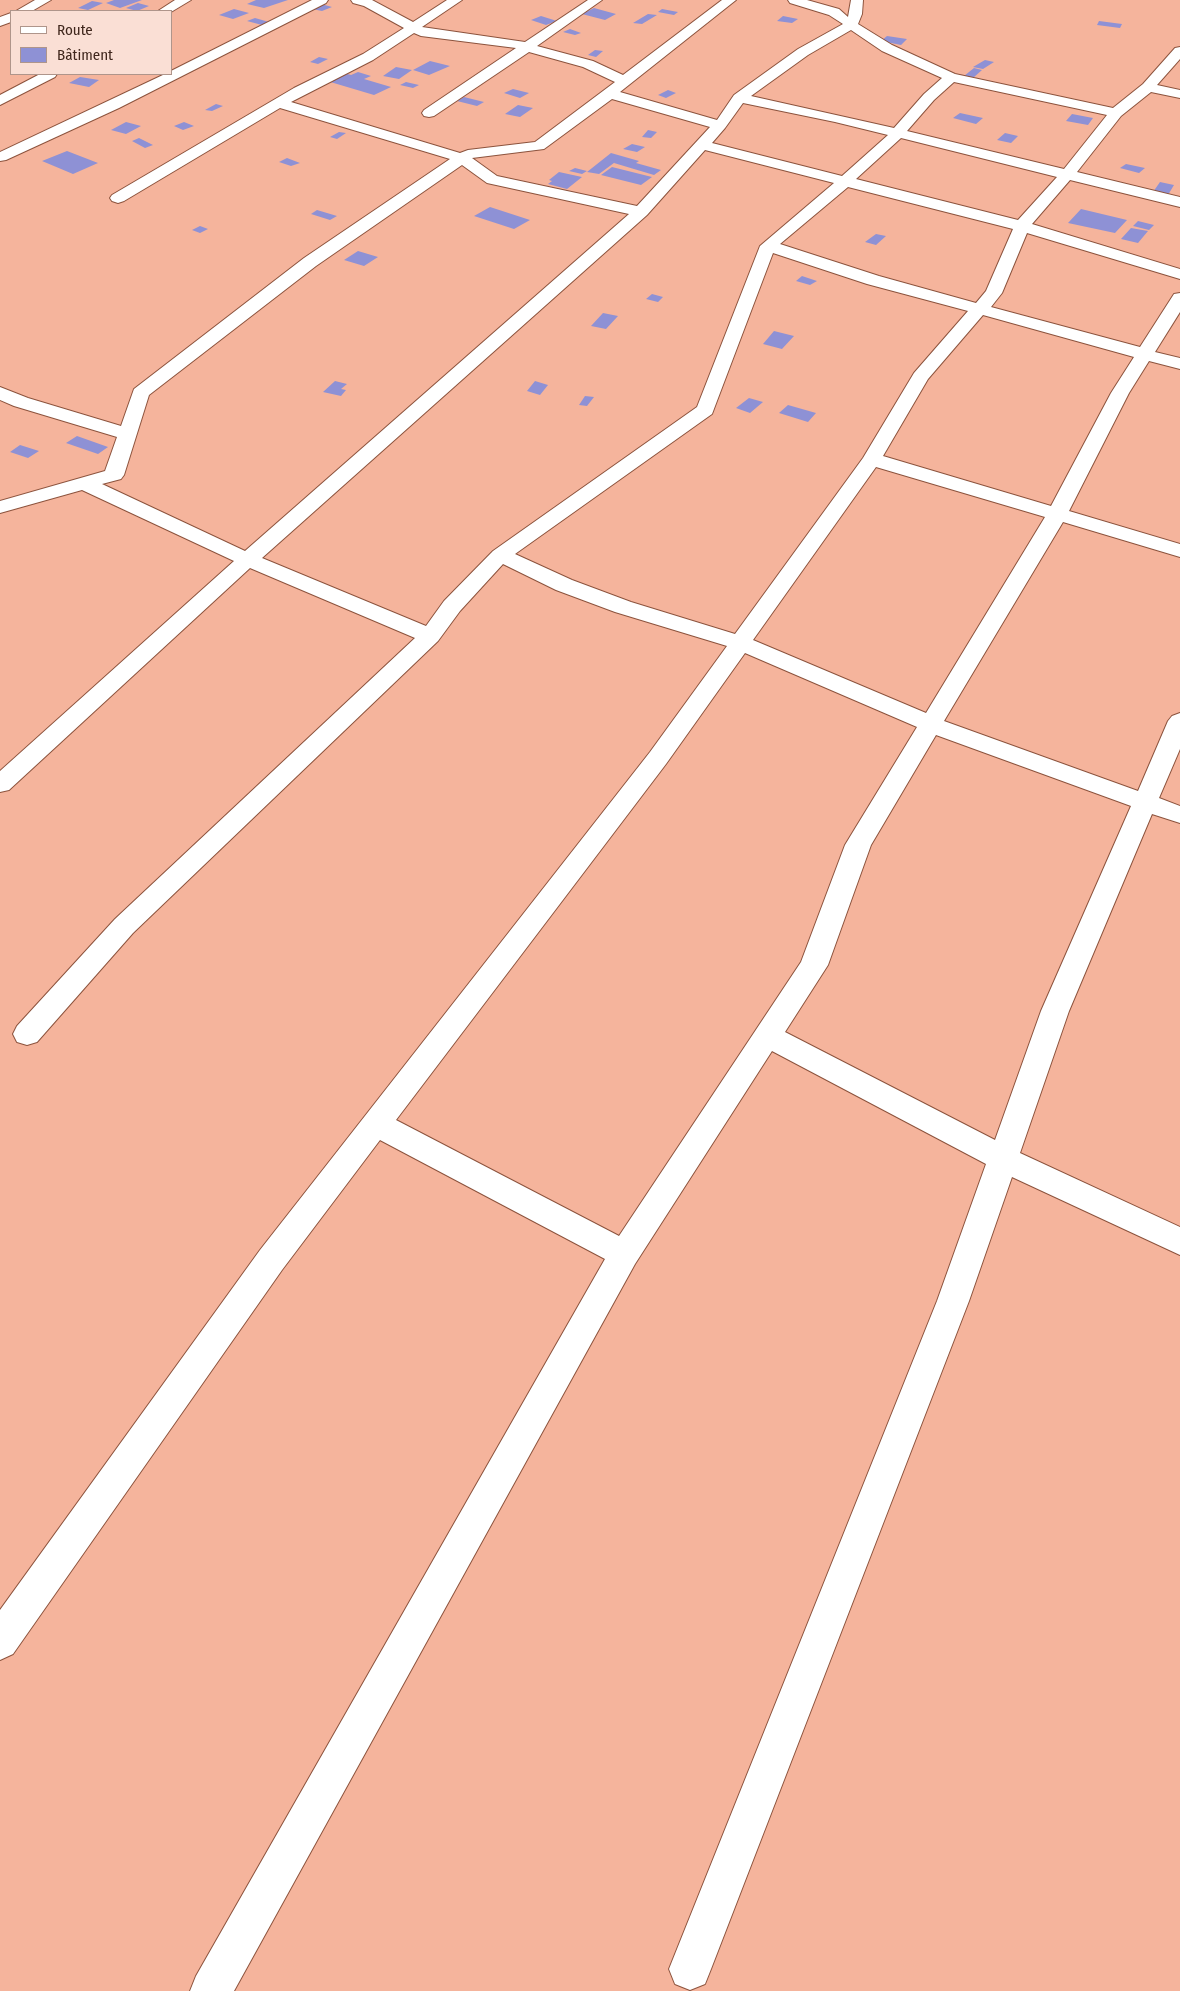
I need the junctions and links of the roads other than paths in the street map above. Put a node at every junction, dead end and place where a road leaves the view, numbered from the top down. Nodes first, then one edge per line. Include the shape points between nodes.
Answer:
1 (45, 0) edge
2 (185, 0) edge
3 (322, 0) edge
4 (357, 0) edge
5 (456, 0) edge
6 (596, 0) edge
7 (730, 0) edge
8 (794, 0) edge
9 (857, 0) edge
10 (24, 10) edge
11 (166, 10) edge
12 (851, 25) junction
13 (412, 27) junction
14 (529, 47) junction
15 (1180, 51) edge
16 (48, 75) edge
17 (951, 76) junction
18 (624, 81) junction
19 (1148, 87) junction
20 (610, 94) junction
21 (1180, 94) edge
22 (739, 98) junction
23 (0, 101) edge
24 (279, 103) junction
25 (429, 113) dead end
26 (1116, 113) junction
27 (720, 125) junction
28 (898, 134) junction
29 (702, 145) junction
30 (0, 157) edge
31 (462, 158) junction
32 (1067, 174) junction
33 (846, 182) junction
34 (118, 198) dead end
35 (1180, 202) edge
36 (641, 212) junction
37 (1022, 226) junction
38 (768, 246) junction
39 (1180, 274) edge
40 (1180, 298) edge
41 (979, 309) junction
42 (1144, 354) junction
43 (1180, 364) edge
44 (0, 393) edge
45 (128, 434) junction
46 (872, 459) junction
47 (83, 484) junction
48 (0, 507) edge
49 (1058, 514) junction
50 (1180, 551) edge
51 (500, 554) junction
52 (248, 559) junction
53 (430, 636) junction
54 (740, 643) junction
55 (1180, 721) edge
56 (930, 724) junction
57 (0, 784) edge
58 (1144, 802) junction
59 (1180, 815) edge
60 (27, 1034) dead end
61 (768, 1036) junction
62 (376, 1124) junction
63 (1003, 1159) junction
64 (1180, 1242) edge
65 (624, 1254) junction
66 (0, 1641) edge
67 (690, 1969) dead end
68 (211, 1991) edge

1 - 10 street
2 - 11 street
3 - 30 street via 114,105
4 - 13 street
5 - 13 street
6 - 14 street
7 - 18 street
8 - 12 street via 834,12
9 - 12 street
12 - 17 street via 888,48
12 - 22 street via 803,52
13 - 14 street via 421,32
13 - 24 street via 368,57
14 - 18 street via 588,64
14 - 25 street
15 - 19 street
16 - 23 street
17 - 26 street
17 - 28 street
18 - 20 street
19 - 21 street
19 - 26 street
20 - 27 street
20 - 31 street via 539,146 468,154
22 - 27 street
22 - 28 street
24 - 31 street
24 - 34 street
26 - 32 street
27 - 29 street
28 - 32 street
28 - 33 street
29 - 33 street
29 - 36 street
31 - 36 street via 492,180
31 - 45 street via 310,262 141,393
32 - 35 street
32 - 37 street
33 - 37 street
33 - 38 street
36 - 52 street
37 - 39 street
37 - 41 street via 994,293
38 - 41 street via 873,280
38 - 51 street via 705,410
40 - 42 street
41 - 42 street
41 - 46 street via 920,377
42 - 43 street
42 - 49 street via 1120,393
44 - 45 street
45 - 47 street via 114,475
46 - 49 street
46 - 54 street
47 - 48 street
47 - 52 street
49 - 50 street
49 - 56 street
51 - 53 street via 452,606
51 - 54 street via 564,586
52 - 53 street
52 - 57 street
53 - 60 street via 124,926
54 - 56 street
54 - 62 street via 658,758
55 - 58 street
56 - 58 street
56 - 61 street via 858,845 814,965
58 - 59 street
58 - 63 street via 1054,1011
61 - 63 street
61 - 65 street
62 - 65 street
62 - 66 street via 271,1260
63 - 64 street
63 - 67 street via 953,1301
65 - 68 street

